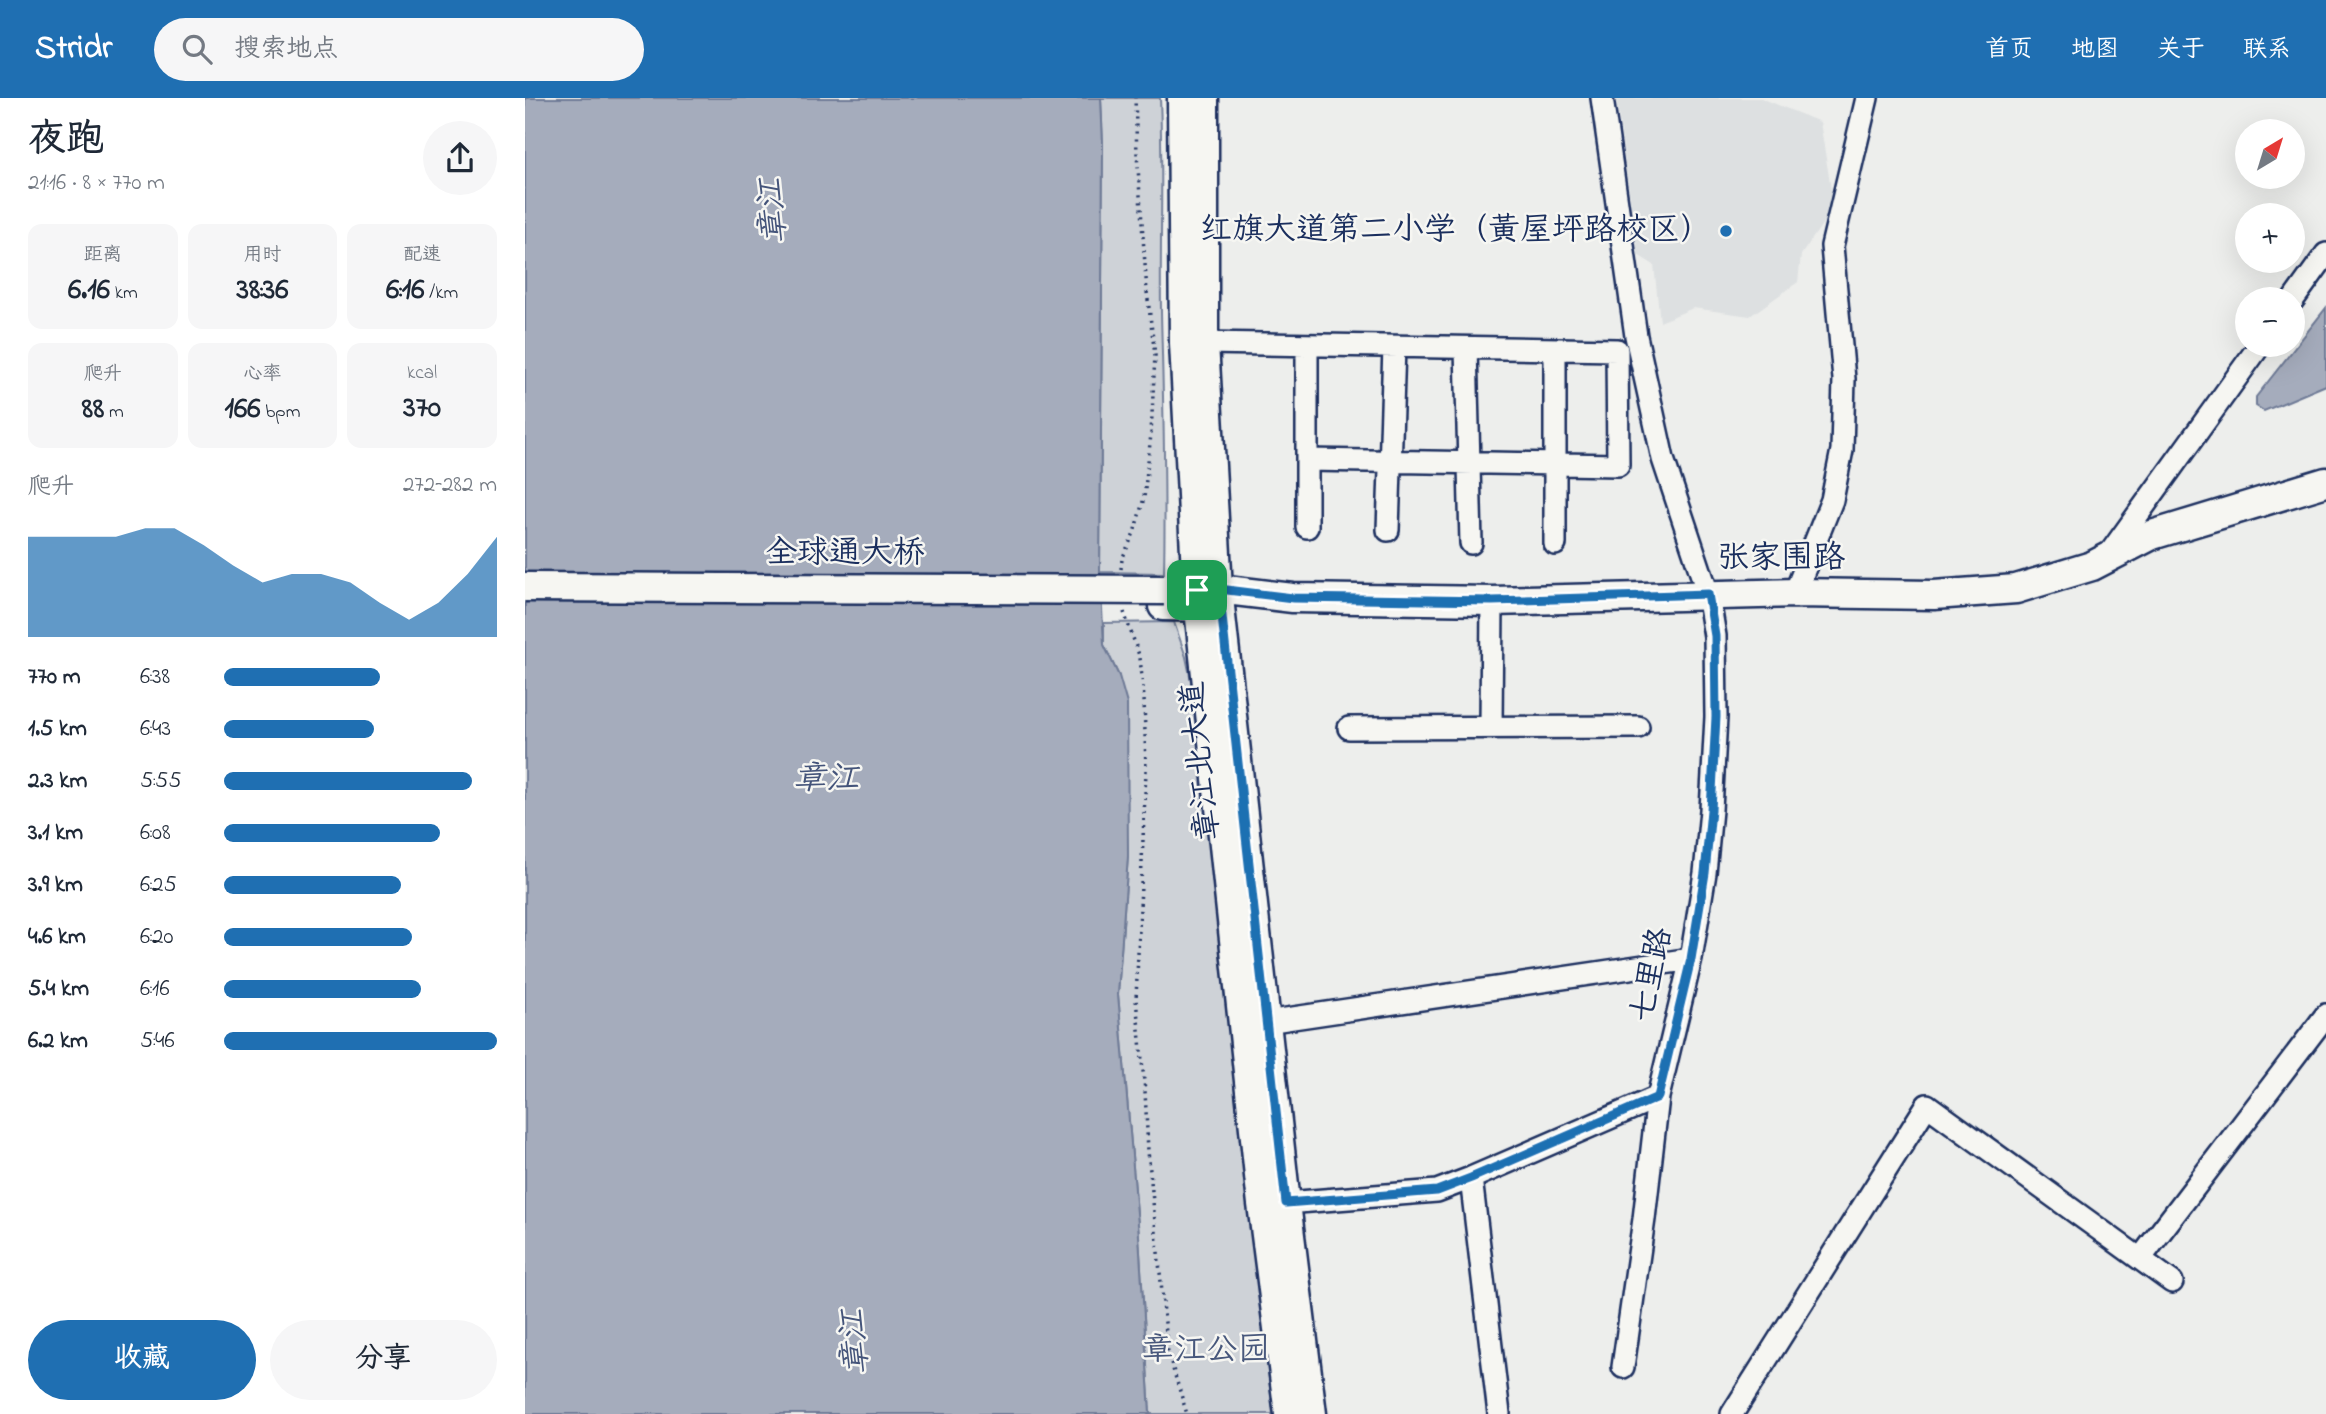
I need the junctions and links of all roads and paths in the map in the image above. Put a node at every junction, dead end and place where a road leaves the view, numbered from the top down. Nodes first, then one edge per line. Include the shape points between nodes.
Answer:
1 (1135, 98) edge
2 (1182, 98) edge
3 (1204, 98) edge
4 (1602, 98) edge
5 (1867, 98) edge
6 (2326, 254) edge
7 (2302, 287) edge
8 (1204, 343) junction
9 (1307, 346) junction
10 (1394, 347) junction
11 (1466, 348) junction
12 (1555, 349) junction
13 (2251, 357) edge
14 (1307, 460) junction
15 (1469, 461) junction
16 (1391, 462) junction
17 (1555, 464) junction
18 (2325, 485) edge
19 (1307, 527) dead end
20 (1388, 530) dead end
21 (1471, 543) dead end
22 (1555, 544) dead end
23 (2105, 559) junction
24 (1120, 580) dead end
25 (525, 587) edge
26 (1795, 593) junction
27 (1708, 594) junction
28 (1164, 598) junction
29 (1209, 598) junction
30 (1492, 601) junction
31 (525, 606) edge
32 (1123, 608) dead end
33 (1491, 727) junction
34 (1638, 727) dead end
35 (1349, 728) dead end
36 (1691, 959) junction
37 (2326, 1015) edge
38 (1266, 1021) junction
39 (1658, 1097) junction
40 (1471, 1178) junction
41 (1286, 1203) junction
42 (2140, 1259) junction
43 (2172, 1282) dead end
44 (1623, 1367) dead end
45 (1187, 1414) edge
46 (1289, 1414) edge
47 (1312, 1414) edge
48 (1499, 1414) edge
49 (1732, 1414) edge

1 - 24 path via 1155,355 1144,498 1122,559
2 - 29 main road, 章江北大道 via 1184,343
3 - 8 main road, 章江北大道
4 - 27 street, 七里路 via 1636,336 1663,459
5 - 26 street via 1832,246 1844,379 1842,450 1832,500
6 - 7 street
8 - 9 street
8 - 29 main road, 章江北大道
9 - 10 street
9 - 14 street
10 - 11 street
10 - 16 street
11 - 12 street
11 - 15 street
12 - 17 street
12 - 17 street via 1617,350 1618,465
13 - 23 street
14 - 16 street
14 - 19 street
15 - 16 street
15 - 17 street
15 - 21 street
16 - 20 street
17 - 22 street
18 - 23 main road, 张家围路 via 2152,535
23 - 26 main road, 张家围路 via 2017,589 1934,595
25 - 28 main road, 全球通大桥, bridge
26 - 27 main road, 张家围路
27 - 30 main road, 张家围路
27 - 36 street, 七里路 via 1715,636 1716,717 1705,873
28 - 29 main road, 张家围路
28 - 31 main road, 全球通大桥
29 - 30 main road, 张家围路
29 - 38 main road, 章江北大道
29 - 46 main road, 章江北大道 via 1261,1191
30 - 33 street
32 - 45 path via 1140,658 1144,698 1146,771 1136,999 1147,1152 1168,1353
33 - 34 street
33 - 35 street
36 - 38 street
36 - 39 street, 七里路
37 - 42 street
38 - 41 main road, 章江北大道
39 - 40 street
39 - 44 street, 七里路
40 - 41 street via 1437,1191
40 - 48 street
41 - 47 main road, 章江北大道
42 - 43 street
42 - 49 street via 1927,1105

